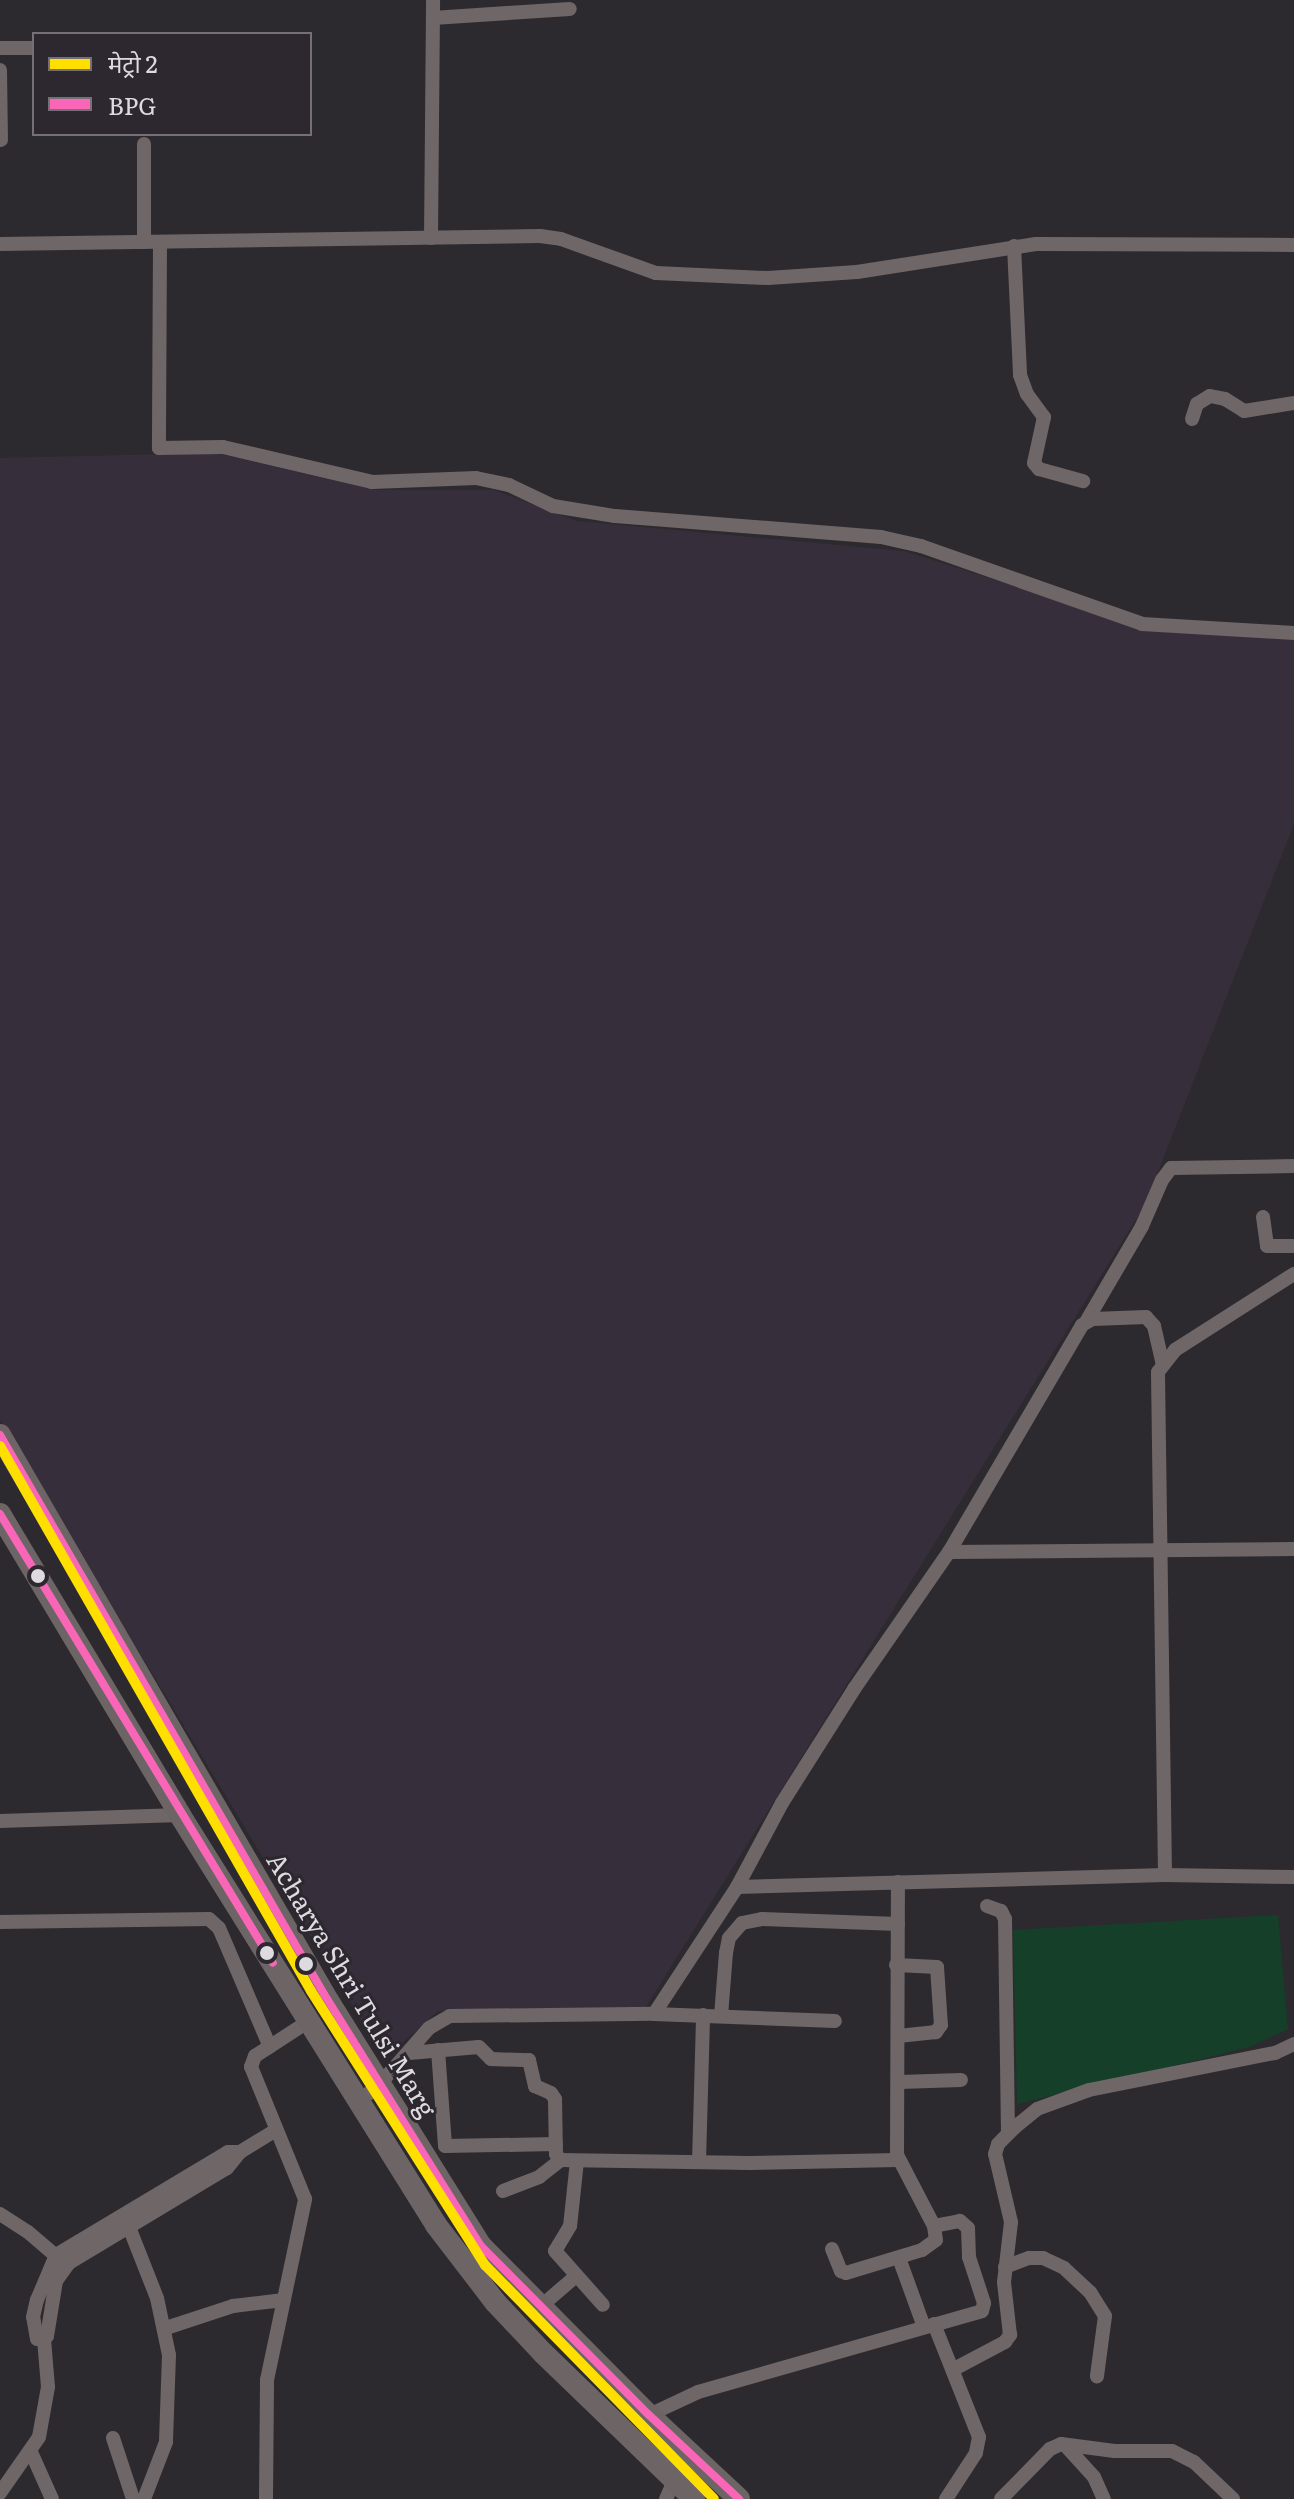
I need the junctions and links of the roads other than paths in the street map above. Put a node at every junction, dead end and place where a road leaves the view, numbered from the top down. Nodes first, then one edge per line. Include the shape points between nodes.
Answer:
1 (433, 0) edge
2 (570, 9) dead end
3 (433, 18) junction
4 (0, 48) edge
5 (32, 48) edge
6 (0, 70) edge
7 (1, 140) edge
8 (144, 144) dead end
9 (431, 238) junction
10 (144, 242) junction
11 (160, 242) junction
12 (0, 244) edge
13 (1294, 245) edge
14 (1014, 246) junction
15 (1294, 403) edge
16 (1192, 419) dead end
17 (1083, 481) dead end
18 (1294, 633) edge
19 (1294, 1166) edge
20 (1263, 1217) dead end
21 (1294, 1246) edge
22 (1294, 1274) edge
23 (1086, 1322) junction
24 (1162, 1362) junction
25 (2, 1443) edge
26 (0, 1514) edge
27 (1294, 1549) edge
28 (949, 1552) junction
29 (1161, 1552) junction
30 (180, 1815) junction
31 (0, 1821) edge
32 (1165, 1875) junction
33 (1294, 1877) edge
34 (898, 1882) junction
35 (737, 1887) junction
36 (987, 1906) dead end
37 (0, 1922) edge
38 (898, 1924) junction
39 (896, 1965) junction
40 (654, 2014) junction
41 (703, 2015) junction
42 (721, 2016) junction
43 (309, 2021) junction
44 (835, 2021) dead end
45 (898, 2036) junction
46 (1294, 2044) edge
47 (270, 2047) junction
48 (438, 2050) junction
49 (409, 2053) junction
50 (961, 2080) dead end
51 (900, 2082) junction
52 (379, 2085) junction
53 (358, 2102) junction
54 (276, 2130) junction
55 (1008, 2133) junction
56 (556, 2144) junction
57 (240, 2152) junction
58 (561, 2160) junction
59 (898, 2160) junction
60 (577, 2161) junction
61 (699, 2162) junction
62 (503, 2191) dead end
63 (0, 2214) edge
64 (934, 2226) junction
65 (129, 2227) junction
66 (832, 2249) dead end
67 (899, 2258) junction
68 (61, 2261) junction
69 (1005, 2267) junction
70 (576, 2276) junction
71 (284, 2300) junction
72 (603, 2305) dead end
73 (540, 2307) junction
74 (929, 2326) junction
75 (166, 2328) junction
76 (954, 2369) junction
77 (1097, 2376) dead end
78 (649, 2415) junction
79 (113, 2438) dead end
80 (1065, 2445) junction
81 (31, 2452) junction
82 (670, 2489) edge
83 (0, 2493) edge
84 (1010, 2496) edge
85 (52, 2499) edge
86 (133, 2499) edge
87 (144, 2499) edge
88 (266, 2499) edge
89 (694, 2499) edge
90 (739, 2499) edge
91 (946, 2499) edge
92 (1104, 2499) edge
93 (1233, 2499) edge

1 - 3 street
2 - 3 street
3 - 9 street
4 - 5 street
6 - 7 street
8 - 10 street
9 - 11 street
9 - 14 street via 551,237 656,273 768,278 857,272
10 - 11 street
10 - 12 street
11 - 18 street via 159,448 223,447 372,482 476,478 509,485 553,506 615,516 881,537 921,546 1142,624
13 - 14 street
14 - 17 street via 1020,375 1044,417 1034,463
15 - 16 street via 1244,411 1210,396 1197,404
19 - 23 street via 1171,1168
20 - 21 street via 1267,1246
22 - 24 street
23 - 24 street via 1150,1319
23 - 28 street
24 - 29 street via 1157,1379
25 - 52 highway, Acharya Shri Tulsi Marg
26 - 30 highway
27 - 29 street
28 - 29 street
28 - 35 street via 825,1735
29 - 32 street
30 - 31 street
30 - 43 highway
32 - 33 street
32 - 34 street
34 - 35 street
34 - 38 street
35 - 40 street
36 - 55 street via 1001,1911 1005,1919
37 - 47 street via 209,1919 219,1928
38 - 39 street
38 - 42 street via 762,1919 742,1923 729,1938
39 - 45 street
39 - 45 street via 937,1967 941,2025 936,2032
40 - 41 street
40 - 49 street via 450,2016 429,2028
41 - 42 street
41 - 61 street
42 - 44 street
43 - 47 street
43 - 53 highway
45 - 51 street
46 - 55 street via 1275,2053 1089,2090 1037,2109
47 - 54 street via 255,2056 251,2067
48 - 49 street
48 - 56 street via 479,2047 491,2059 531,2061 535,2086 555,2099
48 - 56 street via 445,2146
49 - 52 street
50 - 51 street
51 - 59 street
52 - 53 street
52 - 73 highway, Acharya Shri Tulsi Marg via 481,2246
53 - 82 highway via 436,2225 495,2302
54 - 57 street
54 - 71 street via 305,2199
55 - 69 street via 995,2154 1011,2222
56 - 58 street
57 - 65 street via 227,2168
57 - 68 street via 228,2152
58 - 60 street
58 - 62 street via 539,2177
59 - 61 street
59 - 64 street
60 - 61 street
60 - 70 street via 570,2226 555,2248
63 - 68 street
64 - 67 street via 933,2245
64 - 74 street via 960,2221 968,2228 969,2257 984,2305 979,2313
65 - 68 street
65 - 75 street
66 - 67 street via 846,2273
67 - 74 street
68 - 81 street via 43,2281 33,2317 35,2337 44,2339 48,2387
69 - 76 street via 1008,2339
69 - 77 street via 1043,2258 1064,2268 1090,2292 1105,2316
70 - 72 street
70 - 73 street
71 - 75 street via 233,2306
71 - 88 street via 267,2380
73 - 78 highway, Acharya Shri Tulsi Marg
74 - 76 street
74 - 78 street via 698,2392
75 - 87 street via 169,2425
76 - 91 street via 979,2444
78 - 90 highway, Acharya Shri Tulsi Marg
79 - 86 street
80 - 84 street via 1050,2449
80 - 92 street via 1094,2477
80 - 93 street via 1172,2451 1194,2462
81 - 83 street
81 - 85 street
82 - 89 highway

